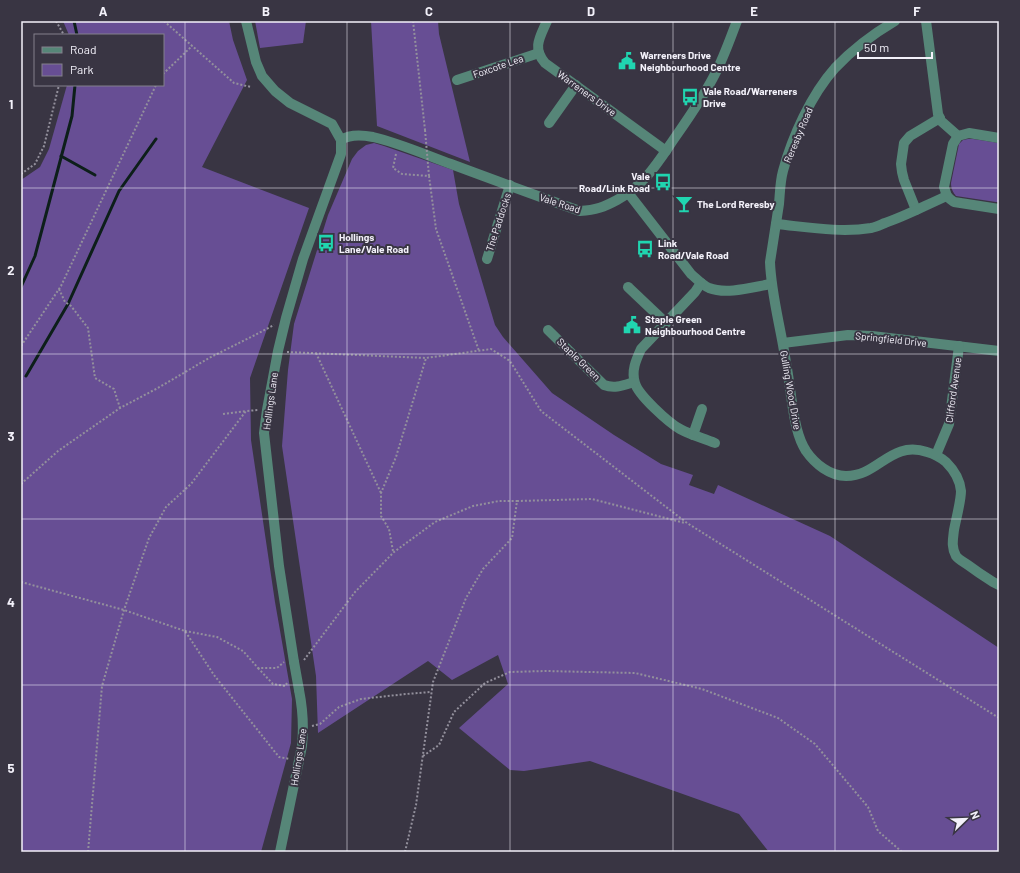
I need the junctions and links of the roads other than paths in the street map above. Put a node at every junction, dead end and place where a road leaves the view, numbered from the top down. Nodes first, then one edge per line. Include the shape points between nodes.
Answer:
1 (246, 21) edge
2 (547, 21) edge
3 (738, 21) edge
4 (895, 21) edge
5 (926, 21) edge
6 (539, 52) junction
7 (457, 80) dead end
8 (576, 85) junction
9 (940, 118) junction
10 (549, 123) dead end
11 (958, 136) junction
12 (999, 138) edge
13 (341, 140) junction
14 (666, 151) junction
15 (510, 185) junction
16 (629, 194) junction
17 (947, 196) junction
18 (999, 209) edge
19 (916, 210) junction
20 (776, 224) junction
21 (487, 258) dead end
22 (701, 283) junction
23 (771, 284) junction
24 (628, 287) dead end
25 (666, 324) junction
26 (548, 330) dead end
27 (783, 343) junction
28 (960, 346) junction
29 (999, 351) edge
30 (634, 382) junction
31 (702, 409) dead end
32 (693, 434) junction
33 (715, 443) dead end
34 (936, 455) junction
35 (999, 584) edge
36 (280, 852) edge

1 - 13 street via 262,76 290,103 332,124
2 - 6 street via 538,41
3 - 14 street, Vale Road via 716,74
4 - 20 street, Reresby Road via 849,54 822,84 812,101 788,155
5 - 9 street
6 - 7 street, Foxcote Lea
6 - 8 street, Warreners Drive via 545,63
8 - 10 street
8 - 14 street, Warreners Drive
9 - 11 street
9 - 19 street via 910,136 904,143 902,172
11 - 12 street via 969,133
11 - 17 street via 953,144 944,187
13 - 15 street, Vale Road via 360,135 373,137
13 - 36 street, Hollings Lane, bridge via 341,154 303,259 286,318 264,433 279,566 297,660 304,729
14 - 16 street, Vale Road via 653,170
15 - 16 street, Vale Road via 580,211 594,210
15 - 21 street, The Paddocks
16 - 22 street
17 - 18 street via 954,202
17 - 19 street
19 - 20 street via 872,228 827,229
20 - 23 street, Reresby Road via 770,262
22 - 23 street via 720,291
22 - 25 street
23 - 27 street, Gulling Wood Drive
24 - 25 street
25 - 30 street via 641,350 633,371
26 - 30 street, Staple Green via 604,384 617,387
27 - 28 street, Springfield Drive via 848,335
27 - 34 street, Gulling Wood Drive via 800,438 806,451 825,469 845,476 867,471 905,450 915,449
28 - 29 street, Springfield Drive
28 - 34 street, Clifford Avenue via 949,424
30 - 32 street via 644,398 673,424
31 - 32 street
32 - 33 street
34 - 35 street, Gulling Wood Drive via 953,470 961,491 952,539 953,549 957,557

